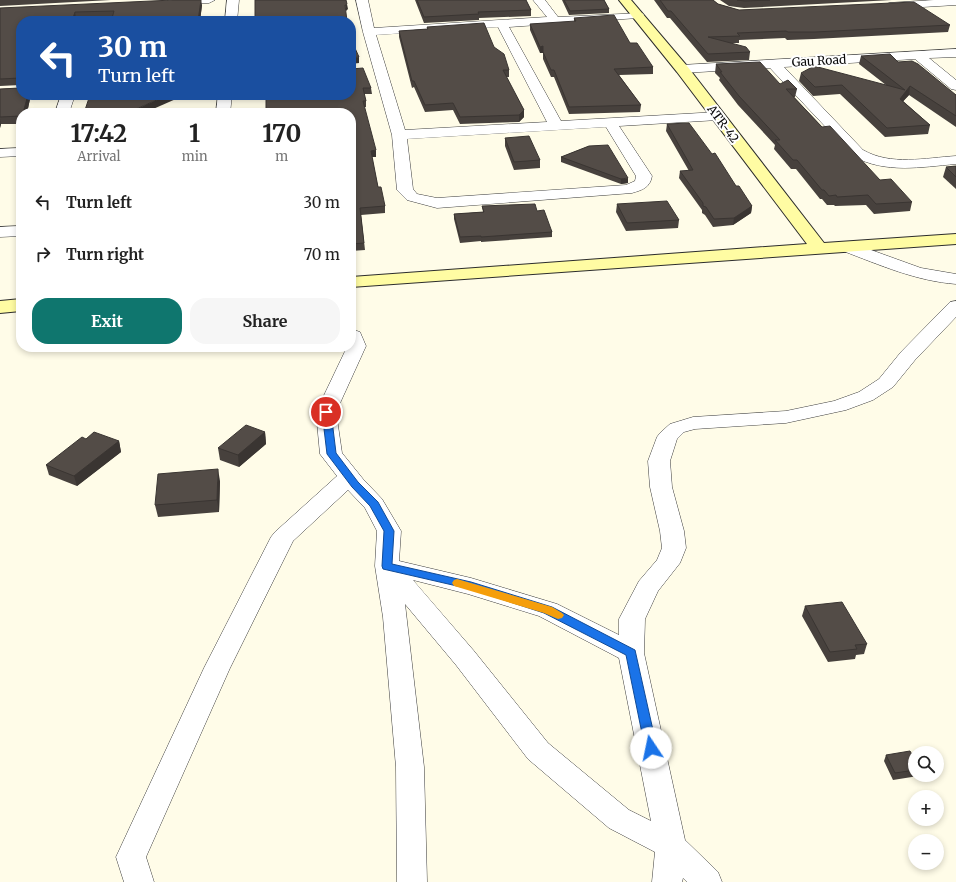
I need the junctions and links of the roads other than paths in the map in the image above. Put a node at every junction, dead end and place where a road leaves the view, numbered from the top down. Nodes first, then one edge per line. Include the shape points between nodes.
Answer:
1 (209, 0) edge
2 (233, 0) edge
3 (362, 0) edge
4 (539, 0) edge
5 (625, 0) edge
6 (953, 0) edge
7 (163, 2) edge
8 (956, 3) edge
9 (902, 5) junction
10 (879, 6) edge
11 (941, 14) dead end
12 (638, 15) junction
13 (232, 16) edge
14 (555, 20) junction
15 (502, 24) junction
16 (369, 32) junction
17 (956, 53) edge
18 (919, 56) junction
19 (774, 64) junction
20 (365, 68) edge
21 (379, 68) junction
22 (682, 69) junction
23 (956, 86) edge
24 (718, 116) junction
25 (610, 123) junction
26 (556, 125) junction
27 (399, 135) junction
28 (16, 152) edge
29 (0, 153) edge
30 (956, 160) edge
31 (16, 231) edge
32 (0, 232) edge
33 (956, 239) edge
34 (849, 247) junction
35 (819, 249) junction
36 (951, 281) edge
37 (356, 282) edge
38 (16, 305) edge
39 (956, 306) edge
40 (0, 307) edge
41 (354, 352) edge
42 (349, 477) junction
43 (387, 566) junction
44 (631, 653) junction
45 (671, 846) junction
46 (139, 882) edge
47 (412, 882) edge
48 (667, 882) edge
49 (707, 882) edge

1 - 7 street
2 - 13 street
3 - 16 street
4 - 14 street
5 - 12 street, ATR-42
6 - 8 street
8 - 9 street
9 - 10 street
9 - 11 street
12 - 14 street
12 - 22 street, ATR-42
14 - 15 street
15 - 16 street
15 - 26 street
16 - 21 street
17 - 18 street, Gau Road
18 - 19 street, Gau Road
18 - 23 street
19 - 22 street, Gau Road
19 - 30 street via 864,157 879,163 894,164
20 - 21 street
21 - 27 street
22 - 24 street, ATR-42
24 - 25 street
24 - 35 street, ATR-42
25 - 26 street
25 - 27 street via 644,176 640,186 619,190 436,203 412,197 405,190
26 - 27 street
28 - 29 street
31 - 32 street
33 - 34 street
34 - 35 street
34 - 36 street via 917,272
35 - 37 street
38 - 40 street
39 - 44 street via 886,383 866,396 838,406 786,416 693,423 677,428 667,437 659,461 661,487 674,548 668,563 648,587 632,620
41 - 42 street via 326,412 331,454
42 - 43 street via 374,504 389,531
42 - 46 street via 283,538 217,668 131,857
43 - 44 street via 471,586 548,610
43 - 45 street via 465,658 538,751 619,819
43 - 47 street via 395,617 410,767
44 - 45 street
45 - 48 street
45 - 49 street

